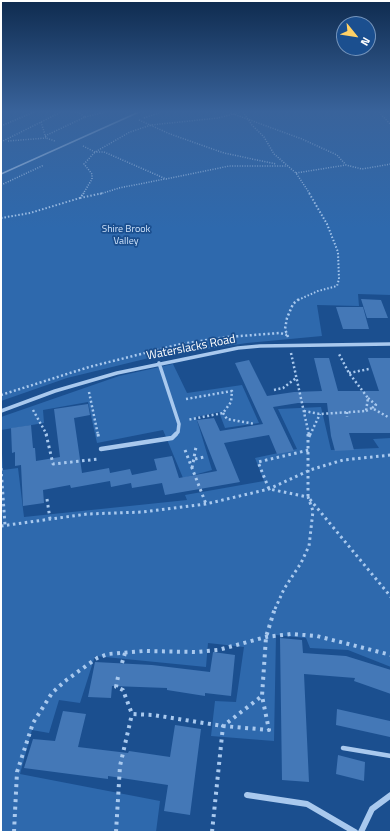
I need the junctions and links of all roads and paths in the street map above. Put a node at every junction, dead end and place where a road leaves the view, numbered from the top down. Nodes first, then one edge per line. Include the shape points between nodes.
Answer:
1 (49, 151) edge
2 (218, 151) edge
3 (272, 151) edge
4 (327, 151) edge
5 (95, 152) joint
6 (391, 164) edge
7 (346, 165) junction
8 (287, 166) junction
9 (296, 173) junction
10 (1, 174) edge
11 (166, 179) junction
12 (80, 198) junction
13 (1, 218) edge
14 (288, 341) dead end
15 (391, 344) edge
16 (291, 351) dead end
17 (339, 353) dead end
18 (159, 363) junction
19 (369, 369) dead end
20 (349, 373) junction
21 (297, 378) junction
22 (274, 390) dead end
23 (89, 392) dead end
24 (368, 398) junction
25 (186, 399) dead end
26 (372, 408) junction
27 (33, 410) dead end
28 (366, 410) junction
29 (1, 411) edge
30 (304, 411) junction
31 (347, 412) junction
32 (223, 413) junction
33 (320, 414) junction
34 (347, 417) dead end
35 (388, 417) dead end
36 (187, 420) dead end
37 (254, 424) dead end
38 (309, 437) junction
39 (101, 447) joint
40 (196, 447) dead end
41 (185, 450) dead end
42 (309, 450) junction
43 (391, 455) edge
44 (204, 457) dead end
45 (103, 458) dead end
46 (195, 459) junction
47 (1, 468) edge
48 (192, 468) junction
49 (310, 470) junction
50 (269, 490) junction
51 (308, 497) junction
52 (47, 499) dead end
53 (206, 504) junction
54 (50, 519) junction
55 (3, 526) edge
56 (391, 597) edge
57 (266, 637) junction
58 (125, 652) junction
59 (391, 654) edge
60 (122, 663) dead end
61 (118, 677) dead end
62 (262, 696) junction
63 (132, 714) junction
64 (223, 726) junction
65 (343, 748) dead end
66 (391, 756) edge
67 (247, 795) dead end
68 (391, 795) edge
69 (14, 832) edge
70 (116, 832) edge
71 (212, 832) edge
72 (355, 832) edge
73 (361, 832) edge

1 - 10 lane
2 - 8 path
3 - 8 path
4 - 7 path via 337,155
5 - 11 path via 104,152
5 - 12 path via 84,164 92,174 92,179
6 - 7 path via 362,169
7 - 9 path
8 - 9 path
8 - 11 path via 229,166
9 - 14 path via 327,224 338,252 340,279 337,286 300,298 293,304 286,318
11 - 12 path
12 - 13 path via 30,213
15 - 18 street, Waterslacks Road via 260,346
16 - 21 path
17 - 20 path
18 - 29 street, Waterslacks Road via 55,391
18 - 39 street via 179,424 178,432 172,438
19 - 20 path
20 - 24 path
21 - 22 path via 283,388
21 - 30 path
23 - 39 path
24 - 26 path via 376,404
24 - 28 path
25 - 32 path via 232,391 231,402
26 - 28 path
26 - 35 path
27 - 45 path via 48,437 53,464
28 - 31 path
30 - 33 path
30 - 38 path
31 - 33 path
31 - 34 path
32 - 36 path
32 - 37 path via 227,419
33 - 38 path
38 - 42 path
40 - 46 path
41 - 48 path
42 - 49 path
42 - 50 path via 258,462
43 - 49 path via 343,460
44 - 46 path
46 - 48 path
47 - 55 path
48 - 53 path
49 - 50 path
49 - 51 path
50 - 51 path
50 - 53 path
51 - 56 path
51 - 57 path via 313,511 308,546 301,563 284,589
52 - 54 path
53 - 54 path
54 - 55 path
57 - 58 path via 218,650
57 - 59 path via 291,634 316,636
57 - 62 path
58 - 60 path
58 - 69 path via 108,654 88,663 52,693 41,708 32,723 17,772
61 - 63 path via 116,687 123,690
62 - 64 path
62 - 64 path via 269,730
63 - 64 path
63 - 70 path via 120,766
64 - 71 path
65 - 66 lane
67 - 72 street via 307,804
68 - 73 street via 372,809

